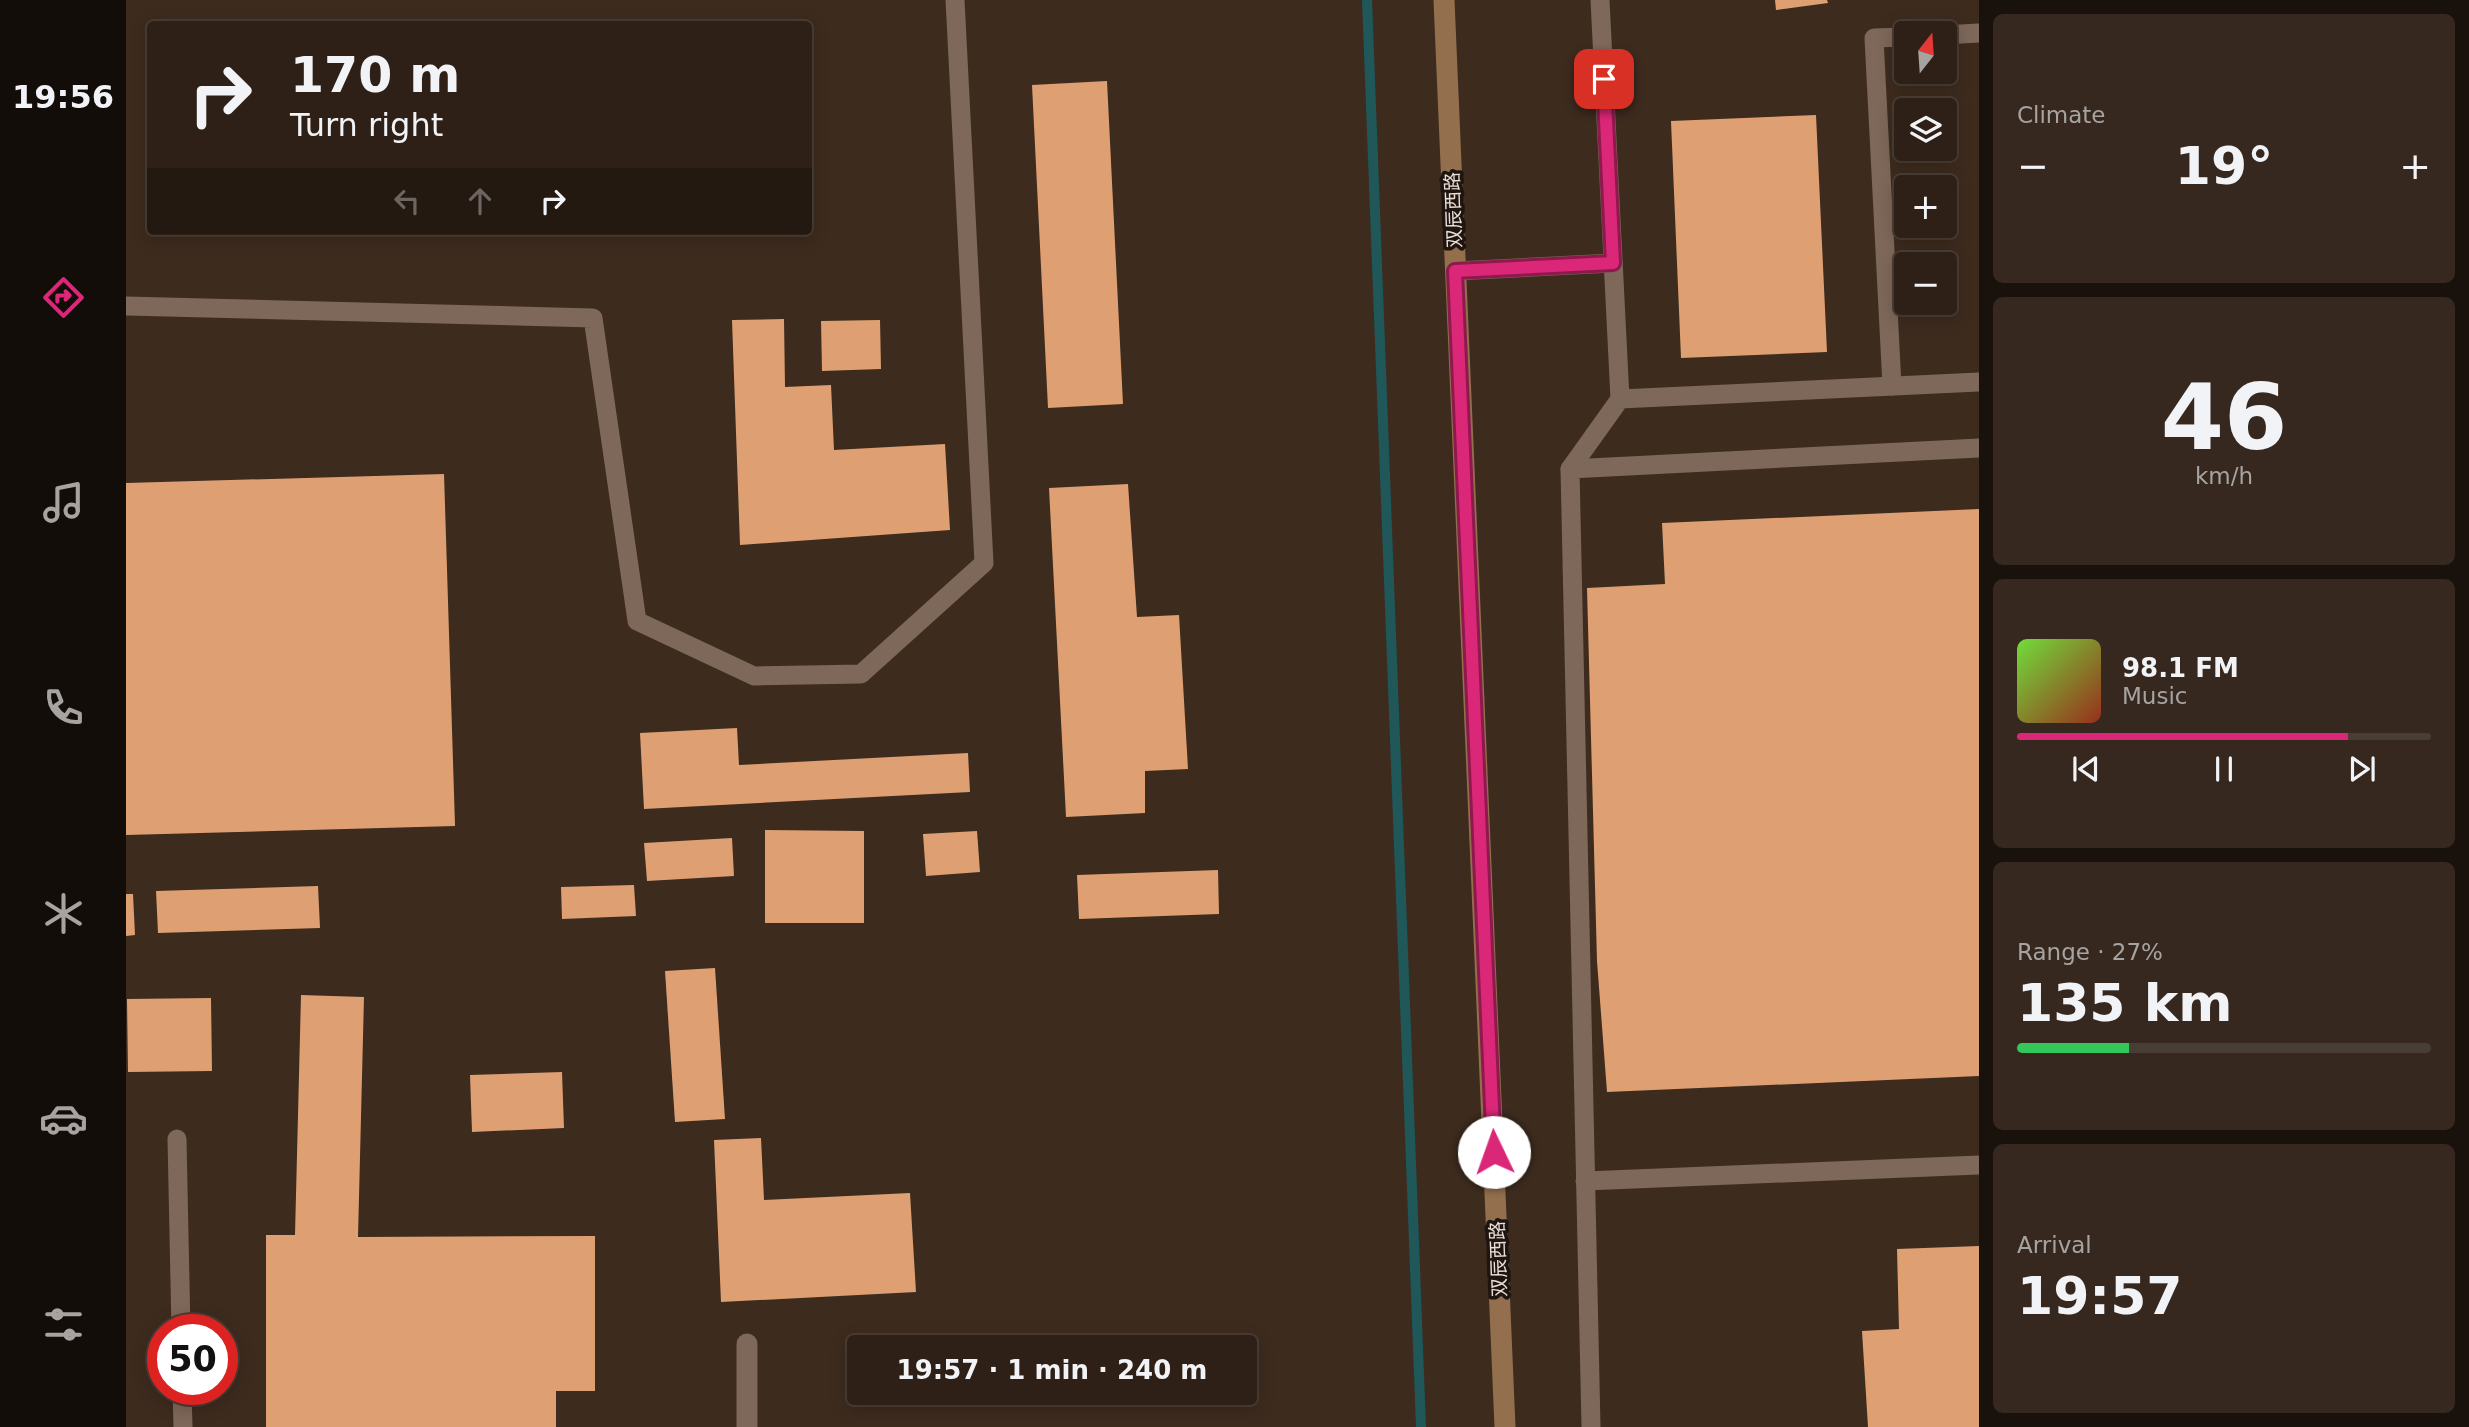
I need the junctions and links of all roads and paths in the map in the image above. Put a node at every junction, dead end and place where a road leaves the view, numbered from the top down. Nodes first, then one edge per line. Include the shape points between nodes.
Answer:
1 (955, 0) edge
2 (1444, 0) edge
3 (1600, 0) edge
4 (1979, 33) edge
5 (1957, 34) edge
6 (1894, 37) edge
7 (1613, 263) junction
8 (1455, 271) junction
9 (126, 306) edge
10 (1979, 382) edge
11 (1892, 386) junction
12 (1620, 399) junction
13 (1979, 448) edge
14 (1570, 470) junction
15 (177, 1139) dead end
16 (1979, 1165) edge
17 (1585, 1181) junction
18 (181, 1314) edge
19 (747, 1344) dead end
20 (182, 1405) edge
21 (183, 1427) edge
22 (747, 1427) edge
23 (1506, 1427) edge
24 (1591, 1427) edge

1 - 9 lane via 984,563 861,674 754,676 637,621 593,318
2 - 8 main road, 双辰西路
3 - 7 lane
4 - 5 lane
6 - 11 lane via 1874,38
7 - 8 lane
7 - 12 lane
8 - 23 main road, 双辰西路
10 - 11 lane
11 - 12 lane
12 - 14 lane
13 - 14 lane
14 - 17 lane
15 - 18 lane
16 - 17 lane
17 - 24 lane
19 - 22 street
20 - 21 lane

